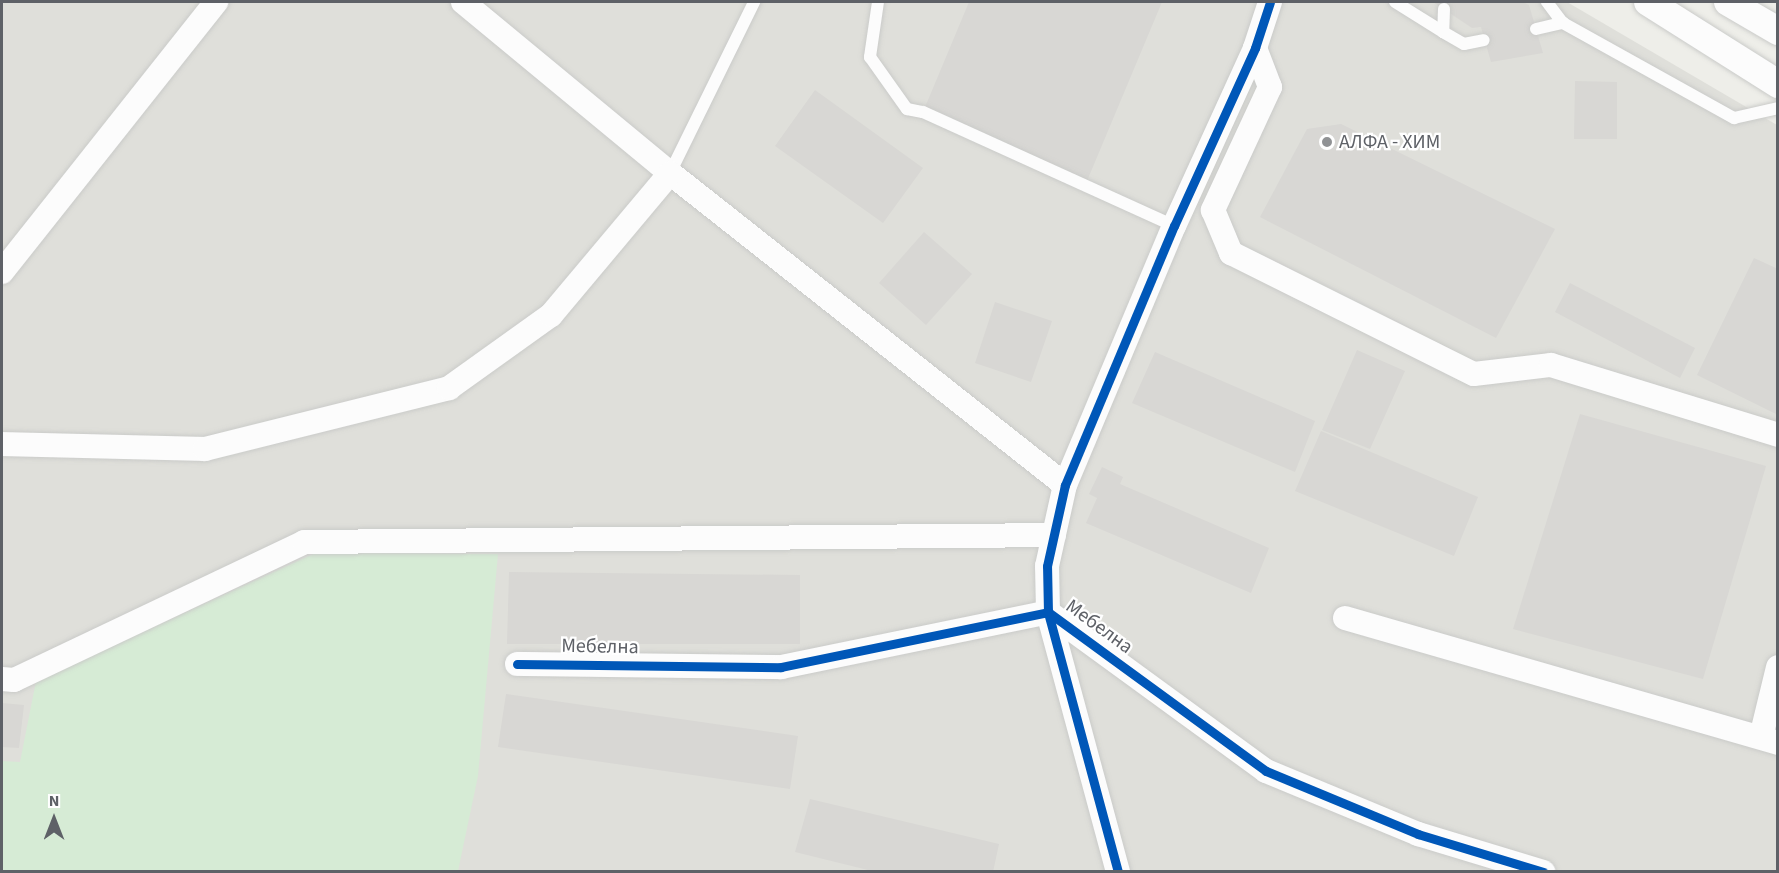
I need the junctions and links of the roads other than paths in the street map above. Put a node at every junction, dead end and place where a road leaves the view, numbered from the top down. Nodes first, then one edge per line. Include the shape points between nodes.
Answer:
1 (216, 2) edge
2 (464, 2) edge
3 (754, 2) edge
4 (878, 2) edge
5 (1270, 2) edge
6 (1395, 2) edge
7 (1547, 2) edge
8 (1648, 2) edge
9 (1728, 2) edge
10 (1444, 9) dead end
11 (1563, 23) junction
12 (1536, 29) dead end
13 (1778, 31) edge
14 (1443, 32) junction
15 (1484, 40) dead end
16 (1255, 48) junction
17 (1778, 84) edge
18 (1778, 108) edge
19 (670, 173) junction
20 (1174, 226) junction
21 (2, 272) edge
22 (1778, 435) edge
23 (2, 444) edge
24 (1065, 485) junction
25 (1054, 535) junction
26 (1048, 612) junction
27 (1345, 618) dead end
28 (517, 664) dead end
29 (1778, 667) edge
30 (2, 679) edge
31 (1769, 740) edge
32 (1118, 872) edge
33 (1543, 872) edge

1 - 21 street
2 - 19 street
3 - 19 lane
4 - 20 lane via 870,57 907,109 923,112
5 - 16 street
6 - 14 lane
7 - 11 lane
8 - 17 street
9 - 13 street
10 - 14 lane
11 - 12 lane
11 - 18 lane via 1734,118
14 - 15 lane via 1464,44
16 - 20 street
16 - 22 street via 1270,87 1213,210 1231,253 1474,374 1551,365
19 - 23 street via 551,315 449,388 205,449
19 - 24 street
20 - 24 street
24 - 25 street
25 - 26 street via 1047,566
25 - 30 street via 304,542 14,680
26 - 28 street, Мебелна via 780,667
26 - 32 street
26 - 33 street, Мебелна via 1266,771 1418,834
27 - 31 street
29 - 31 street

